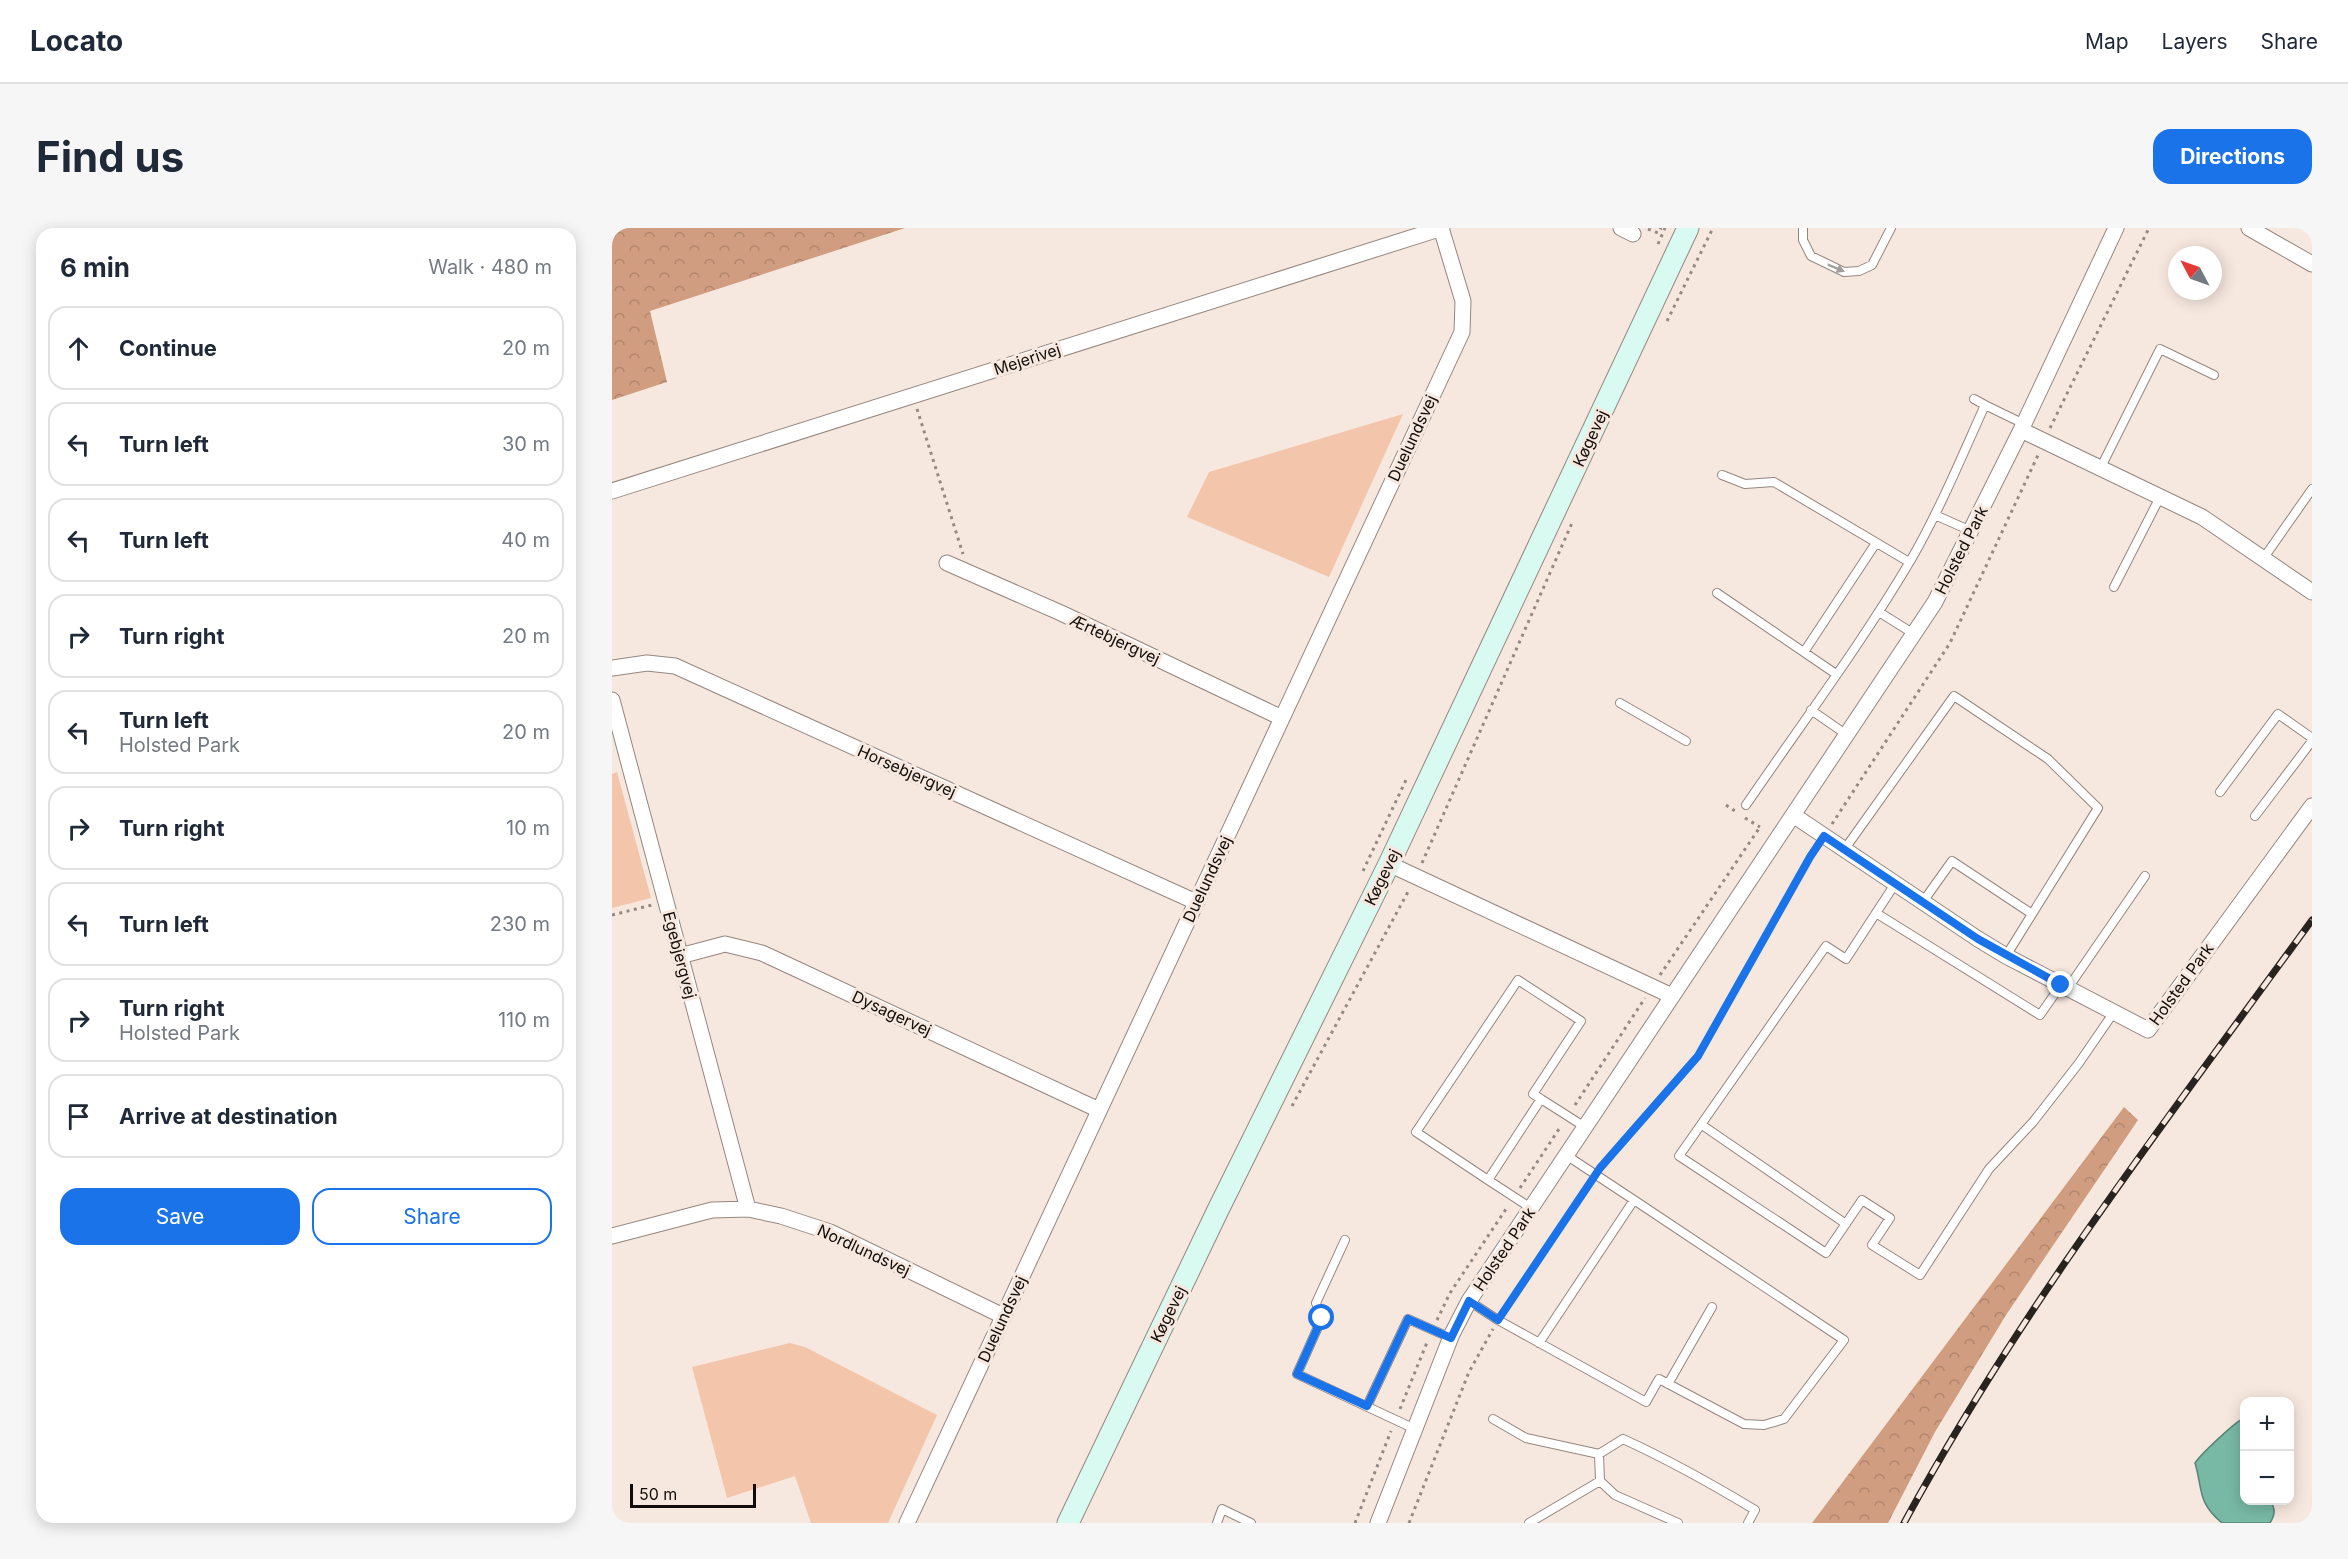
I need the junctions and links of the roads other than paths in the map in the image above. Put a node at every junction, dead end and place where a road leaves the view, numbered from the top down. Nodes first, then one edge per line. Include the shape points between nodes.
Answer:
1 (1442, 228) edge
2 (1688, 228) edge
3 (1803, 228) edge
4 (1891, 228) edge
5 (2116, 228) edge
6 (2249, 228) edge
7 (2312, 264) edge
8 (2214, 375) dead end
9 (1974, 399) dead end
10 (1985, 405) junction
11 (2022, 427) junction
12 (2100, 469) junction
13 (1722, 475) dead end
14 (2312, 489) edge
15 (612, 491) edge
16 (2160, 497) junction
17 (1935, 515) junction
18 (1971, 531) junction
19 (1876, 543) junction
20 (2263, 559) junction
21 (1909, 562) junction
22 (947, 563) dead end
23 (2114, 586) dead end
24 (2312, 592) edge
25 (1717, 593) dead end
26 (1879, 612) junction
27 (1914, 634) junction
28 (1804, 652) junction
29 (612, 668) edge
30 (1836, 674) junction
31 (612, 700) edge
32 (1620, 703) dead end
33 (1811, 710) junction
34 (1282, 718) junction
35 (1847, 735) junction
36 (2312, 740) edge
37 (1686, 741) dead end
38 (2220, 792) dead end
39 (1746, 805) dead end
40 (2312, 806) edge
41 (1793, 815) junction
42 (2255, 816) dead end
43 (1844, 850) junction
44 (1389, 864) junction
45 (2145, 876) dead end
46 (1895, 884) junction
47 (1196, 902) junction
48 (1922, 903) junction
49 (1876, 913) junction
50 (2032, 914) junction
51 (680, 956) junction
52 (2006, 956) junction
53 (2065, 986) junction
54 (1671, 996) junction
55 (2114, 1012) junction
56 (1541, 1099) junction
57 (1099, 1110) junction
58 (1702, 1125) junction
59 (1585, 1127) junction
60 (1566, 1155) junction
61 (1488, 1180) junction
62 (1634, 1200) junction
63 (1531, 1208) junction
64 (748, 1209) junction
65 (1846, 1224) junction
66 (612, 1236) edge
67 (1345, 1240) dead end
68 (1469, 1301) junction
69 (1712, 1307) dead end
70 (1003, 1316) junction
71 (1451, 1338) junction
72 (1539, 1343) junction
73 (1668, 1384) junction
74 (1367, 1406) junction
75 (1493, 1419) dead end
76 (1415, 1429) junction
77 (1599, 1454) junction
78 (1600, 1481) junction
79 (907, 1523) edge
80 (1068, 1523) edge
81 (1216, 1523) edge
82 (1251, 1523) edge
83 (1378, 1523) edge
84 (1529, 1523) edge
85 (1678, 1523) edge
86 (1748, 1523) edge

1 - 15 street, Mejerivej
1 - 34 street, Duelundsvej via 1463,301 1462,332
2 - 44 street, Køgevej
3 -> 4 lane via 1803,240 1811,256 1844,272 1872,265
5 - 11 street, Holsted Park
6 - 7 street
8 - 12 lane via 2160,349
9 - 10 lane
10 - 11 lane
10 - 17 lane
11 - 12 street
11 - 18 street, Holsted Park
12 - 16 street
13 - 19 lane via 1745,484 1774,482
14 - 20 lane
16 - 20 street via 2202,517
16 - 23 lane
17 - 18 lane
17 - 21 lane
18 - 27 street, Holsted Park
19 - 21 lane
19 - 28 lane
20 - 24 street
21 - 26 lane
22 - 34 street, Ærtebjergvej
25 - 28 lane
26 - 27 lane
26 - 30 lane
27 - 35 street, Holsted Park
28 - 30 lane
29 - 47 street, Horsebjergvej via 647,663 675,666
30 - 33 lane
31 - 51 street, Egebjergvej
32 - 37 lane
33 - 35 lane
33 - 39 lane
34 - 47 street, Duelundsvej
35 - 41 street, Holsted Park
36 - 38 lane via 2278,714
36 - 42 lane
40 - 55 street, Holsted Park via 2148,1030
41 - 43 street, Holsted Park
41 - 54 street, Holsted Park
43 - 46 street, Holsted Park
43 - 50 lane via 1954,696 2048,759 2098,808
44 - 54 street
44 - 80 street, Køgevej
45 - 53 lane
46 - 48 street, Holsted Park
46 - 49 lane
47 - 57 street, Duelundsvej
48 - 50 lane via 1952,861
48 - 52 street, Holsted Park
49 - 53 lane via 2040,1015
49 - 58 lane via 1846,959 1826,946
50 - 52 lane
51 - 57 street, Dysagervej via 725,944 762,953
51 - 64 street, Egebjergvej
52 - 53 street, Holsted Park
53 - 55 street, Holsted Park
54 - 59 street, Holsted Park
55 - 65 lane via 2033,1122 1989,1169 1920,1275 1872,1245 1890,1218 1862,1200
56 - 59 lane
56 - 61 lane
56 - 61 lane via 1533,1094 1581,1021 1518,980 1416,1132
57 - 70 street, Duelundsvej
58 - 65 lane
58 - 65 lane via 1679,1156 1826,1252
59 - 60 street, Holsted Park
60 - 62 lane
60 - 63 street, Holsted Park
61 - 63 lane
62 - 72 lane
62 - 73 lane via 1844,1340 1784,1419 1764,1425 1744,1424
63 - 68 street, Holsted Park
64 - 66 street, Nordlundsvej via 712,1210
64 - 70 street, Nordlundsvej via 830,1232
67 - 74 lane via 1316,1303 1322,1318 1297,1374
68 - 71 street, Holsted Park
68 - 72 lane
69 - 73 lane
70 - 79 street, Duelundsvej
71 - 74 lane via 1408,1319
71 - 76 street, Holsted Park
72 - 73 lane via 1646,1402 1659,1379
74 - 76 lane
75 - 77 lane via 1526,1438
76 - 83 street, Holsted Park
77 - 78 lane
77 - 86 lane via 1623,1439 1755,1510
78 - 84 lane
78 - 85 lane via 1615,1495
81 - 82 lane via 1222,1509

